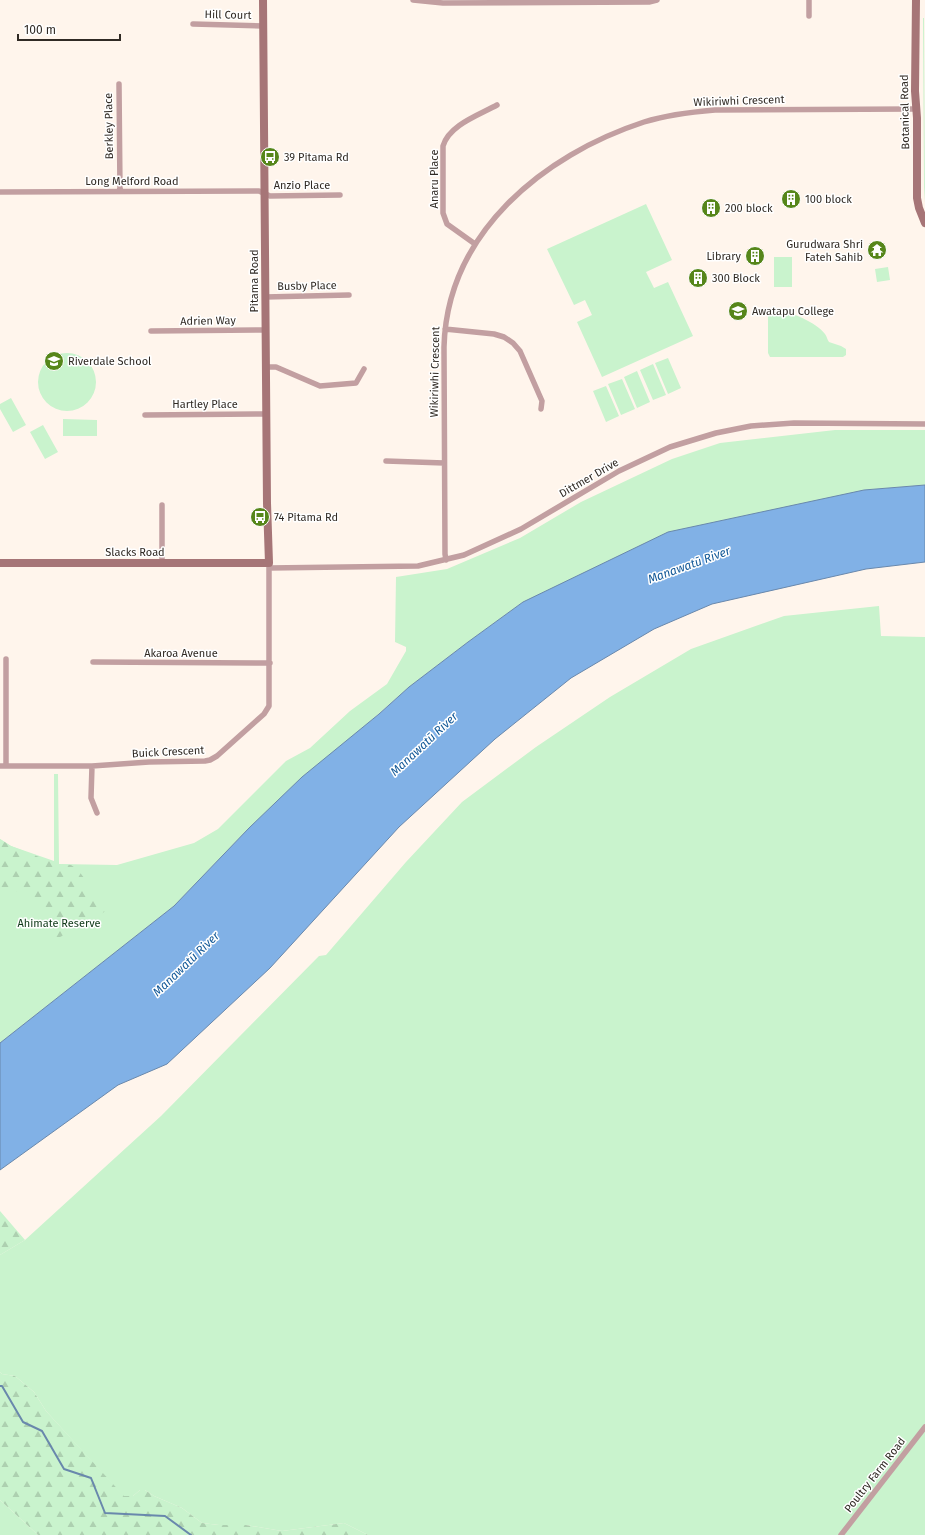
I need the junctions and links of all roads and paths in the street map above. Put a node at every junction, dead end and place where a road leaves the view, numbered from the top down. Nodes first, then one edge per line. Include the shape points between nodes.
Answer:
1 (263, 0) edge
2 (413, 0) edge
3 (658, 0) edge
4 (809, 0) edge
5 (916, 0) edge
6 (809, 16) dead end
7 (193, 24) dead end
8 (263, 26) junction
9 (119, 84) dead end
10 (497, 105) dead end
11 (915, 109) junction
12 (120, 191) junction
13 (0, 192) edge
14 (264, 193) junction
15 (340, 195) dead end
16 (925, 222) edge
17 (475, 244) junction
18 (349, 296) dead end
19 (265, 297) junction
20 (444, 329) junction
21 (266, 330) junction
22 (151, 331) dead end
23 (266, 367) junction
24 (364, 369) dead end
25 (541, 409) dead end
26 (266, 414) junction
27 (145, 415) dead end
28 (925, 424) edge
29 (386, 461) dead end
30 (444, 463) junction
31 (162, 505) dead end
32 (446, 560) junction
33 (0, 563) edge
34 (162, 563) junction
35 (269, 565) junction
36 (6, 659) dead end
37 (93, 662) dead end
38 (270, 663) junction
39 (3, 766) edge
40 (92, 766) junction
41 (96, 813) dead end
42 (925, 1427) edge
43 (841, 1535) edge

1 - 8 street, Pitama Road
2 - 3 street via 443,4
4 - 6 street
5 - 11 street, Botanical Road
7 - 8 street, Hill Court
8 - 14 street, Pitama Road
9 - 12 street, Berkley Place
10 - 17 street, Anaru Place via 454,129 443,146 443,213 448,224
11 - 16 street, Botanical Road via 917,198
11 - 17 street, Wikiriwhi Crescent via 715,110 644,122 598,140 546,171 504,207
12 - 13 street, Long Melford Road
12 - 14 street, Long Melford Road
14 - 15 street, Anzio Place via 270,196
14 - 19 street, Pitama Road
17 - 20 street, Wikiriwhi Crescent via 456,281
18 - 19 street, Busby Place
19 - 21 street, Pitama Road
20 - 25 street via 494,334 513,343 520,351 542,401
20 - 30 street, Wikiriwhi Crescent
21 - 22 street, Adrien Way
21 - 23 street, Pitama Road
23 - 24 street via 276,367 320,386 356,383
23 - 26 street, Pitama Road
26 - 27 street, Hartley Place
26 - 35 street, Pitama Road
28 - 32 street, Dittmer Drive via 772,424 751,426 670,446 619,471 521,530 480,549
29 - 30 street
30 - 32 street, Wikiriwhi Crescent
31 - 34 street
32 - 35 street, Dittmer Drive via 418,566 393,567
33 - 34 street, Slacks Road
34 - 35 street, Slacks Road
35 - 38 street, Buick Crescent
36 - 39 street
37 - 38 street, Akaroa Avenue
38 - 40 street, Buick Crescent via 268,709 213,758 205,761
39 - 40 street, Buick Crescent
40 - 41 street via 91,798
42 - 43 street, Poultry Farm Road

